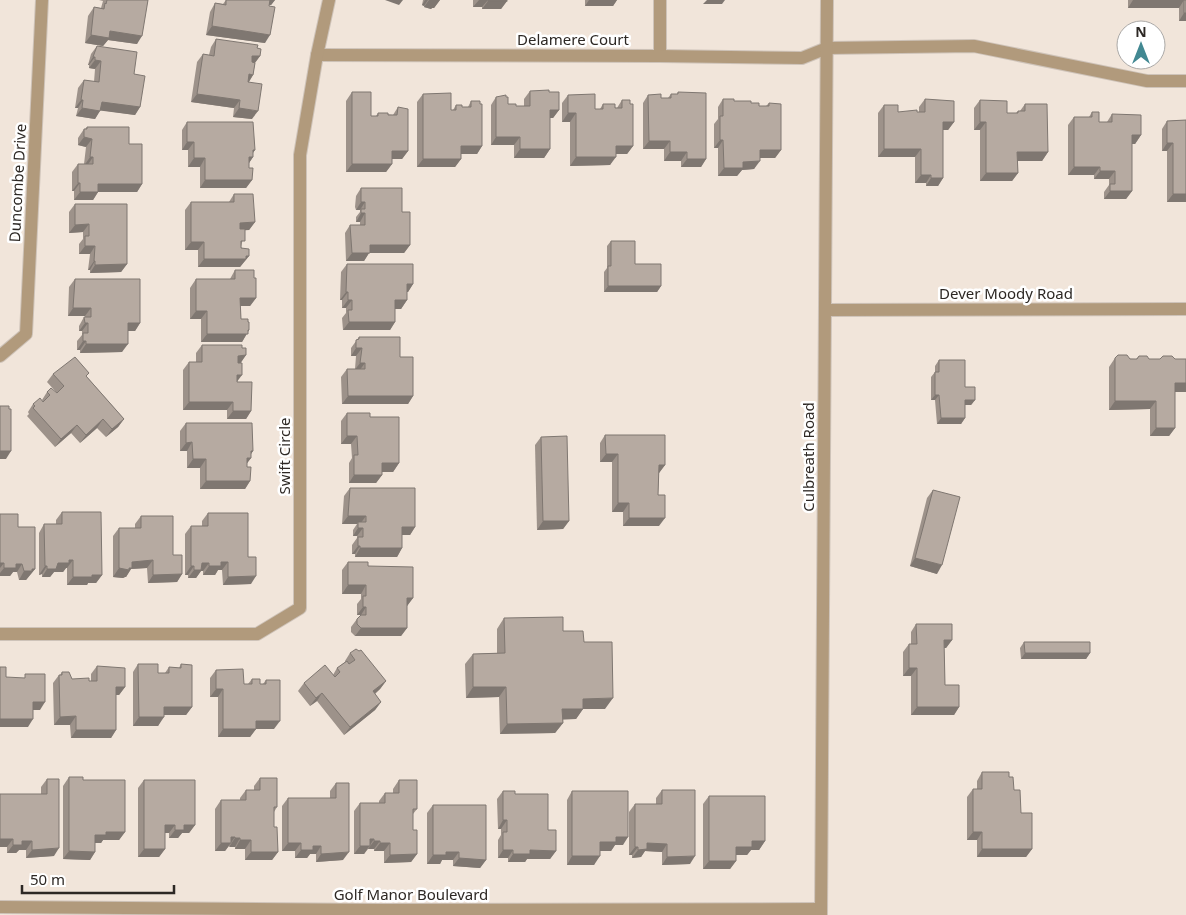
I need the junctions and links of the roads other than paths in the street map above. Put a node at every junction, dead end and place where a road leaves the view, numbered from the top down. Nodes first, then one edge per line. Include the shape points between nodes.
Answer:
1 (42, 0) edge
2 (329, 0) edge
3 (660, 0) edge
4 (827, 0) edge
5 (826, 48) junction
6 (317, 54) junction
7 (660, 56) junction
8 (1186, 81) edge
9 (1186, 309) edge
10 (825, 310) junction
11 (0, 356) edge
12 (0, 634) edge
13 (0, 907) edge
14 (647, 912) edge
15 (821, 912) edge
16 (379, 913) edge

1 - 11 street, Duncombe Drive via 26,334
2 - 6 street, Swift Circle
3 - 7 street
4 - 5 street, Culbreath Road
5 - 7 street, Delamere Court via 802,58
5 - 8 street via 974,46 1146,81
5 - 10 street, Culbreath Road
6 - 7 street, Delamere Court
6 - 12 street, Swift Circle via 300,155 300,608 257,634
9 - 10 street, Dever Moody Road
10 - 15 street, Culbreath Road
13 - 16 street, Golf Manor Boulevard
14 - 15 street, Golf Manor Boulevard
14 - 16 street, Golf Manor Boulevard

